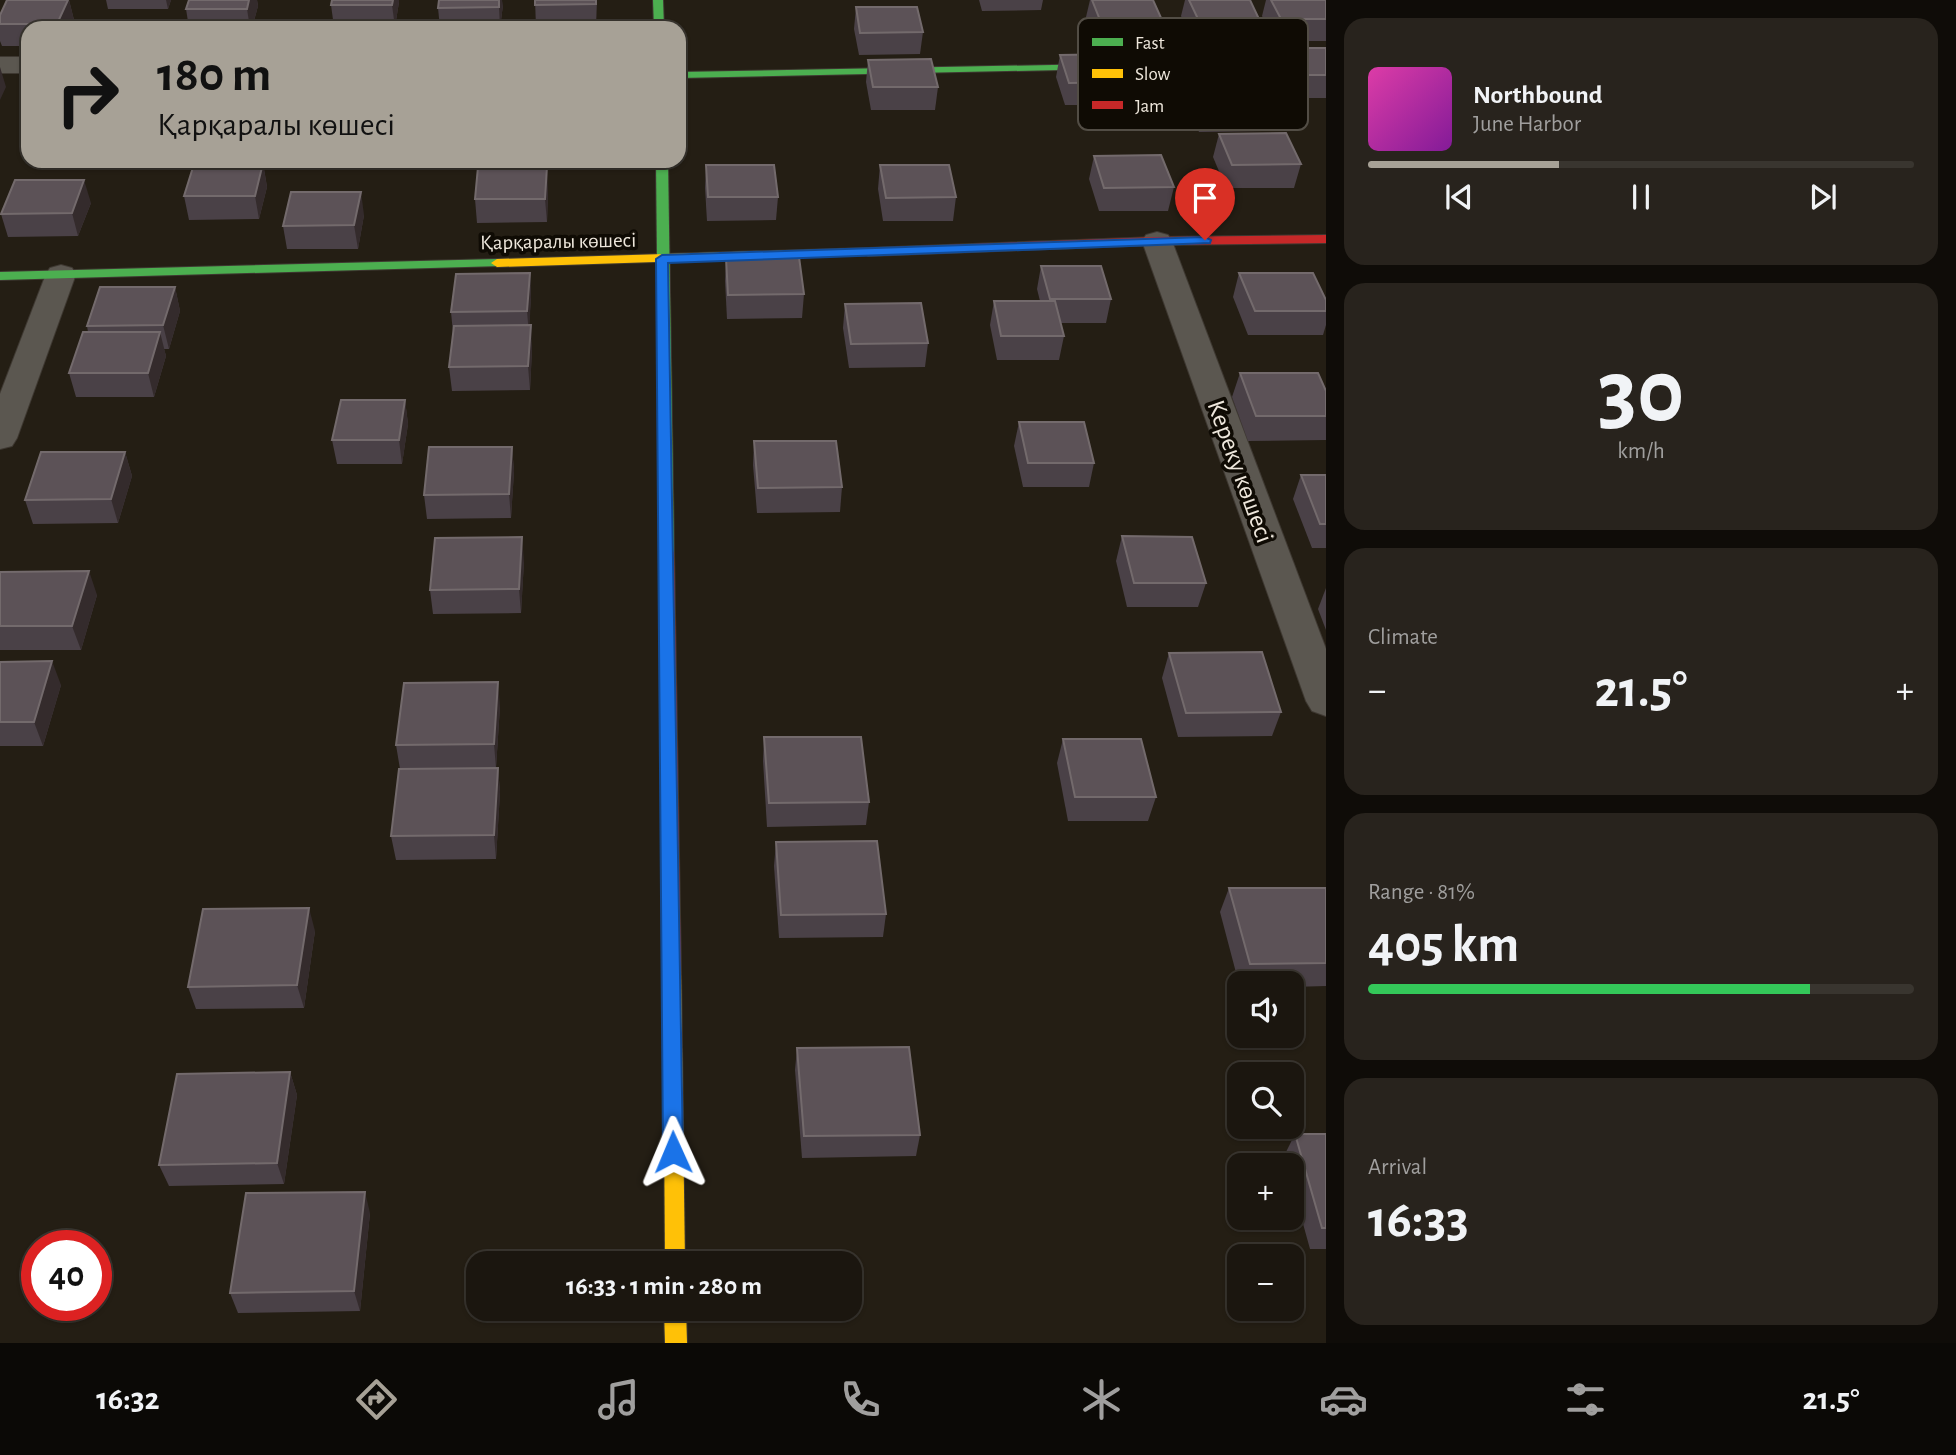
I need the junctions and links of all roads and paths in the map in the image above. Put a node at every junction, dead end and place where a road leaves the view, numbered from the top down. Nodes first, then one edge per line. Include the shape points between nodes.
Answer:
1 (658, 0) edge
2 (659, 21) edge
3 (1308, 63) edge
4 (1326, 63) edge
5 (0, 65) edge
6 (21, 65) edge
7 (1078, 68) edge
8 (686, 75) edge
9 (662, 168) edge
10 (1326, 239) edge
11 (1157, 241) junction
12 (662, 259) junction
13 (61, 274) junction
14 (0, 276) edge
15 (0, 438) edge
16 (1326, 701) edge
17 (675, 1251) edge
18 (675, 1321) edge
19 (676, 1343) edge

1 - 2 street
3 - 4 street
5 - 6 street
7 - 8 street
9 - 12 street
10 - 11 street, Қарқаралы көшесі
11 - 12 street, Қарқаралы көшесі
11 - 16 street, Кереку көшесі
12 - 13 street, Қарқаралы көшесі
12 - 17 street
13 - 14 street, Қарқаралы көшесі
13 - 15 street
18 - 19 street

